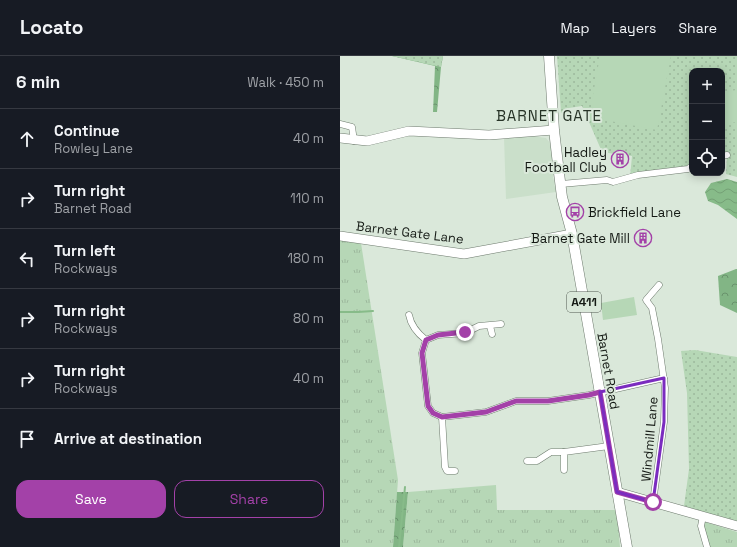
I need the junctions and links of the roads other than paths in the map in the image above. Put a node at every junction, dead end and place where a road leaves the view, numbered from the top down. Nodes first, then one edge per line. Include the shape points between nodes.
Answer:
1 (549, 56) edge
2 (340, 124) edge
3 (554, 130) junction
4 (340, 138) edge
5 (354, 140) junction
6 (689, 168) edge
7 (560, 184) junction
8 (572, 234) junction
9 (340, 236) edge
10 (659, 285) dead end
11 (409, 315) dead end
12 (501, 324) dead end
13 (490, 326) junction
14 (492, 334) dead end
15 (426, 340) junction
16 (664, 378) junction
17 (600, 392) junction
18 (442, 417) junction
19 (609, 446) junction
20 (564, 452) junction
21 (527, 461) dead end
22 (564, 470) dead end
23 (455, 471) dead end
24 (617, 492) junction
25 (653, 502) junction
26 (703, 516) junction
27 (737, 526) edge
28 (627, 547) edge
29 (707, 547) edge

1 - 3 main road, Barnet Road / A411
2 - 5 street via 352,127
3 - 5 street via 489,135 410,131 366,141
3 - 7 main road, Barnet Road / A411
4 - 5 street
6 - 7 street via 638,175 613,182 607,180
7 - 8 main road, Barnet Road / A411
8 - 9 street, Barnet Gate Lane via 464,254
8 - 17 main road, Barnet Road / A411
10 - 16 street, Windmill Lane via 646,300 652,308
11 - 15 street via 418,334
12 - 13 street
13 - 14 street
13 - 15 street via 479,326 465,332 438,335
15 - 18 street via 422,353 428,406 433,413
16 - 17 street, Windmill Lane
16 - 25 street, Windmill Lane via 664,422
17 - 18 street, Windmill Lane via 548,401 516,401 486,412
17 - 19 main road, Barnet Road / A411
18 - 23 street via 445,467 447,471
19 - 20 street
19 - 24 main road, Barnet Road / A411
20 - 21 street via 551,452 537,461
20 - 22 street
24 - 25 street
24 - 28 main road, Barnet Road / A411
25 - 26 street
26 - 27 street
26 - 29 street via 701,526

